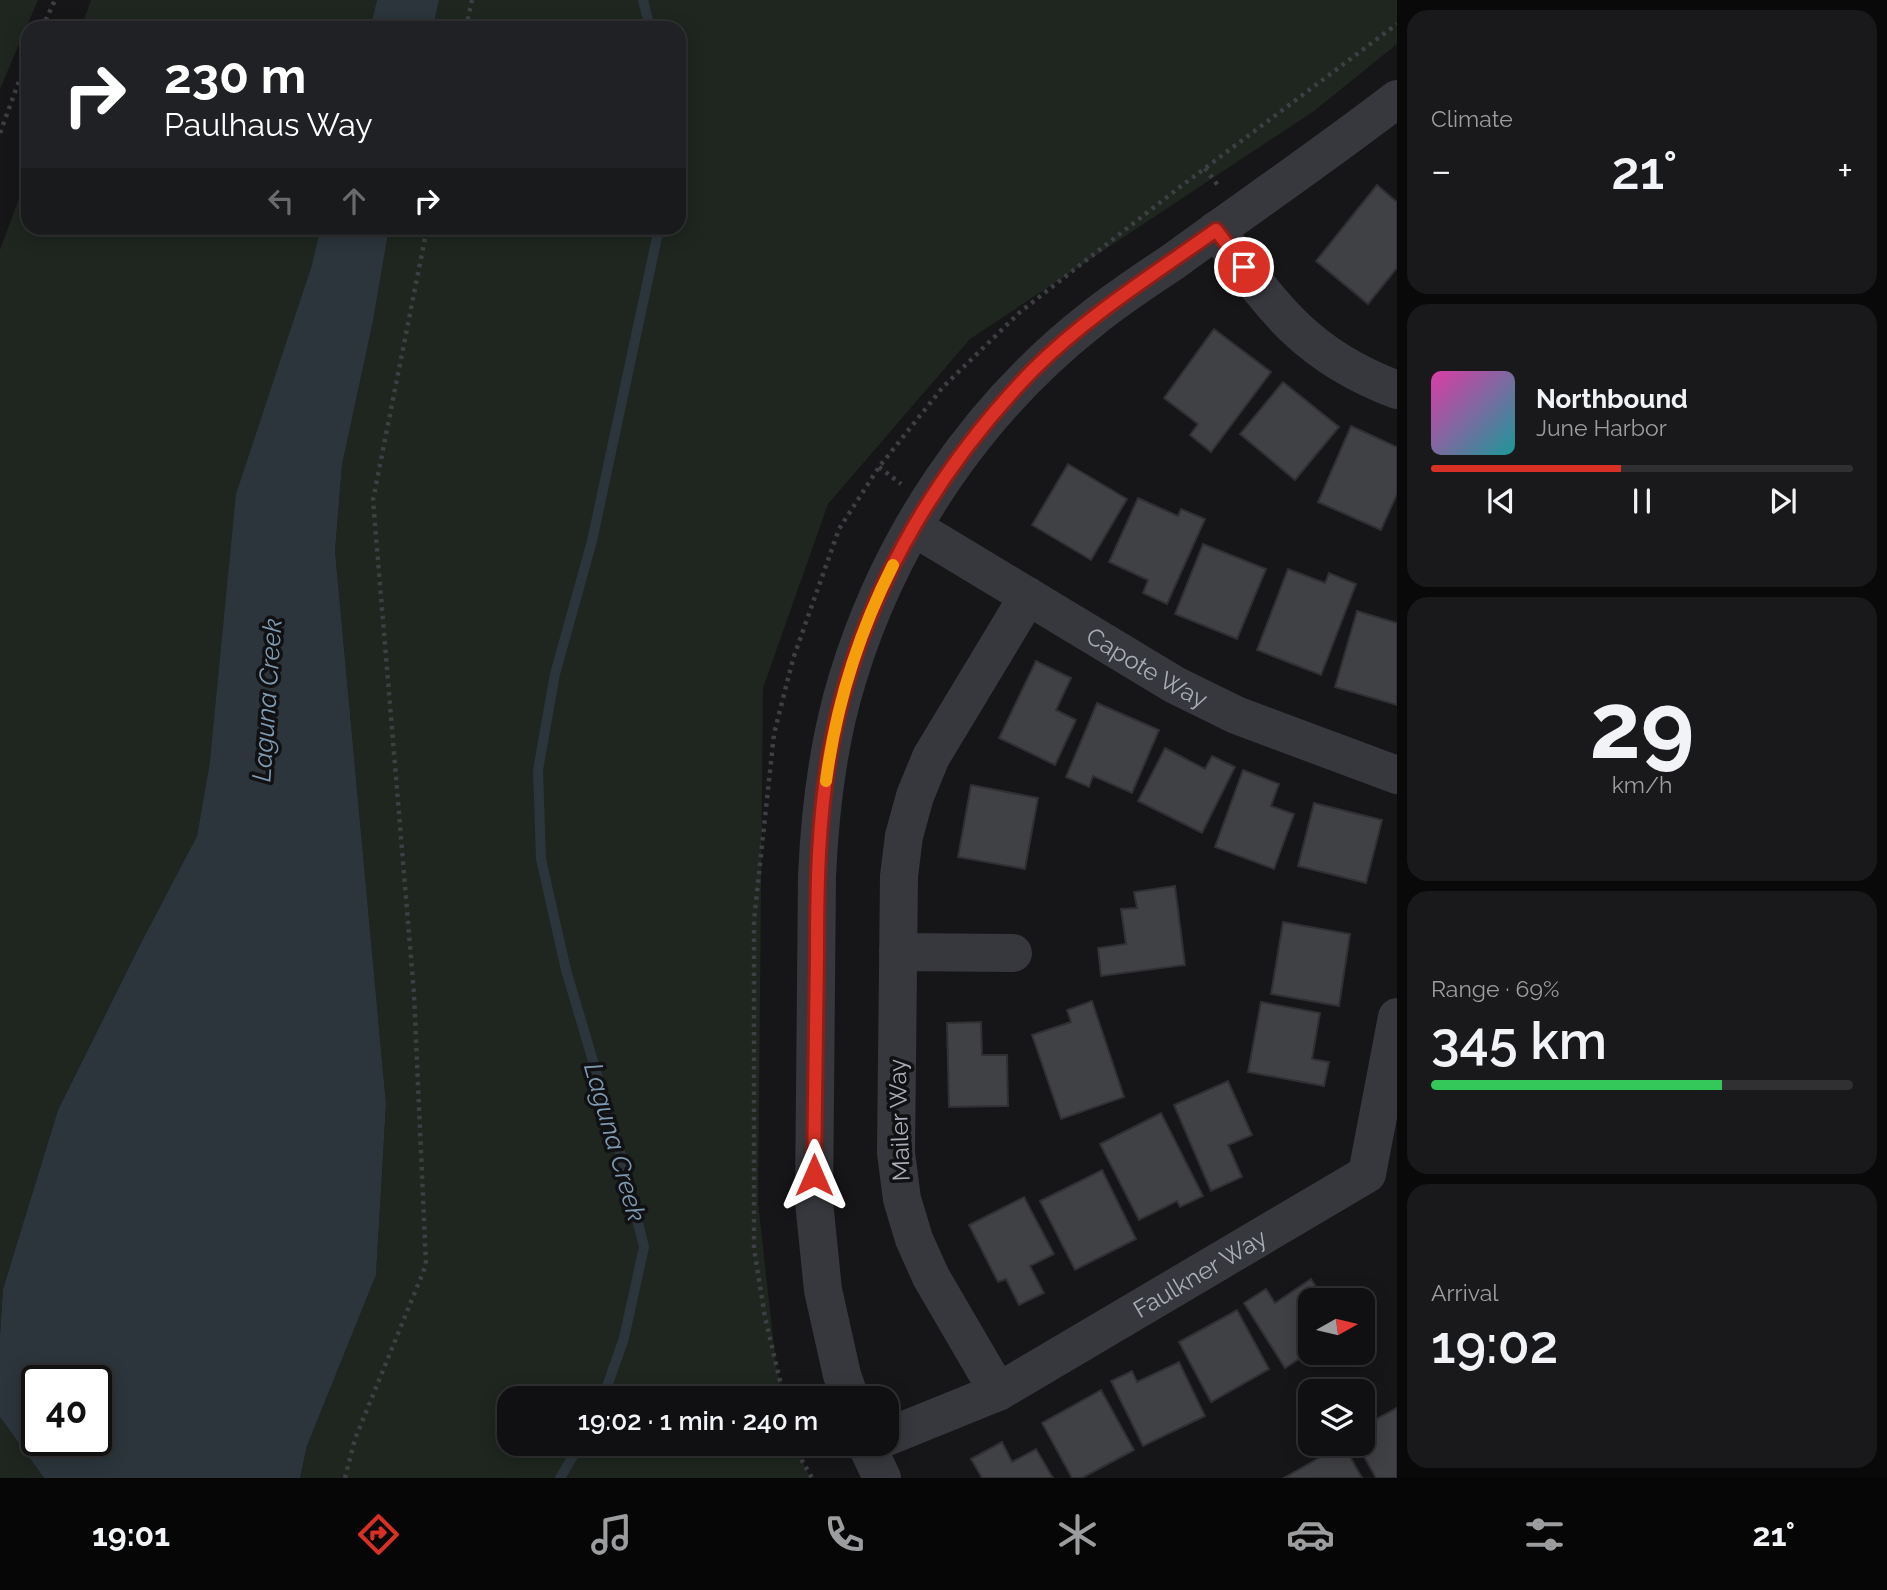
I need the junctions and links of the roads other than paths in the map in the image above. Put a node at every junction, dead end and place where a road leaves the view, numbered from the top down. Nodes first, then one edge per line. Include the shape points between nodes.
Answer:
1 (1397, 99) edge
2 (1216, 230) junction
3 (1397, 390) edge
4 (913, 527) junction
5 (1027, 596) junction
6 (1397, 775) edge
7 (898, 952) junction
8 (1013, 953) dead end
9 (1397, 1017) edge
10 (846, 1386) edge
11 (998, 1392) junction
12 (899, 1439) edge

1 - 2 street
2 - 3 street via 1271,304 1299,333 1331,358
2 - 4 street via 1091,319 1035,369 984,425
4 - 5 street, Capote Way
4 - 10 street via 878,595 848,678 830,752 820,827 814,1202 822,1290
5 - 6 street, Capote Way via 1236,715
5 - 7 street, Mailer Way via 931,757 915,796 899,876
7 - 8 street
7 - 11 street, Mailer Way via 896,1153 902,1199 930,1277
9 - 11 street, Faulkner Way via 1367,1174
11 - 12 street, Faulkner Way

